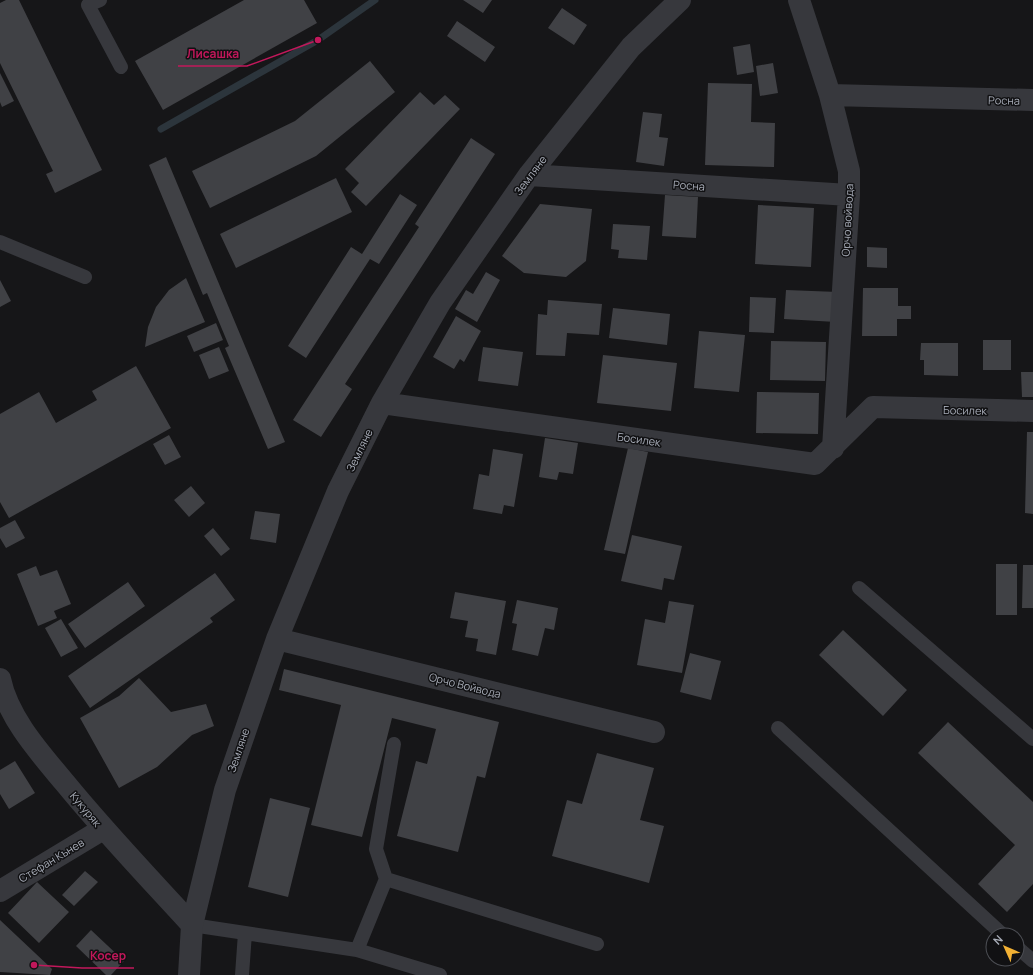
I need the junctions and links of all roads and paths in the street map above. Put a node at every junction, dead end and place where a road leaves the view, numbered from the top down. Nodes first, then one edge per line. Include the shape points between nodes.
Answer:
1 (100, 0) edge
2 (680, 0) edge
3 (799, 0) edge
4 (121, 67) dead end
5 (830, 95) junction
6 (1033, 100) edge
7 (529, 174) junction
8 (849, 195) junction
9 (0, 242) edge
10 (85, 277) dead end
11 (382, 403) junction
12 (874, 407) junction
13 (835, 408) junction
14 (1033, 411) edge
15 (833, 448) junction
16 (859, 588) dead end
17 (277, 639) junction
18 (0, 678) edge
19 (778, 728) dead end
20 (654, 732) dead end
21 (1033, 739) edge
22 (394, 744) dead end
23 (103, 829) junction
24 (386, 879) junction
25 (0, 891) edge
26 (192, 925) junction
27 (994, 927) edge
28 (245, 933) junction
29 (596, 944) dead end
30 (357, 950) junction
31 (1025, 954) edge
32 (1033, 961) edge
33 (189, 975) edge
34 (242, 975) edge
35 (440, 975) edge

1 - 4 lane via 88,5
2 - 7 street, Земляне via 631,46
3 - 5 street, Орчо войвода
5 - 6 street, Росна
5 - 8 street, Орчо войвода via 849,171
7 - 8 street, Росна
7 - 11 street, Земляне via 440,303
8 - 13 street, Орчо войвода
9 - 10 lane
11 - 15 street, Босилек via 815,464
11 - 17 street, Земляне via 338,492
12 - 13 street, Босилек
12 - 14 street, Босилек
12 - 15 street, Босилек
13 - 15 street, Орчо войвода
16 - 21 lane
17 - 20 street, Орчо Войвода
17 - 26 street, Земляне via 224,790
18 - 23 street, Кукуряк via 18,722
19 - 27 lane
22 - 24 lane via 376,849
23 - 25 street, Стефан Кънев
23 - 26 street, Кукуряк
24 - 29 lane
24 - 30 lane
26 - 28 lane
26 - 33 street, Земляне
28 - 30 lane
28 - 34 lane
30 - 35 lane
31 - 32 lane

